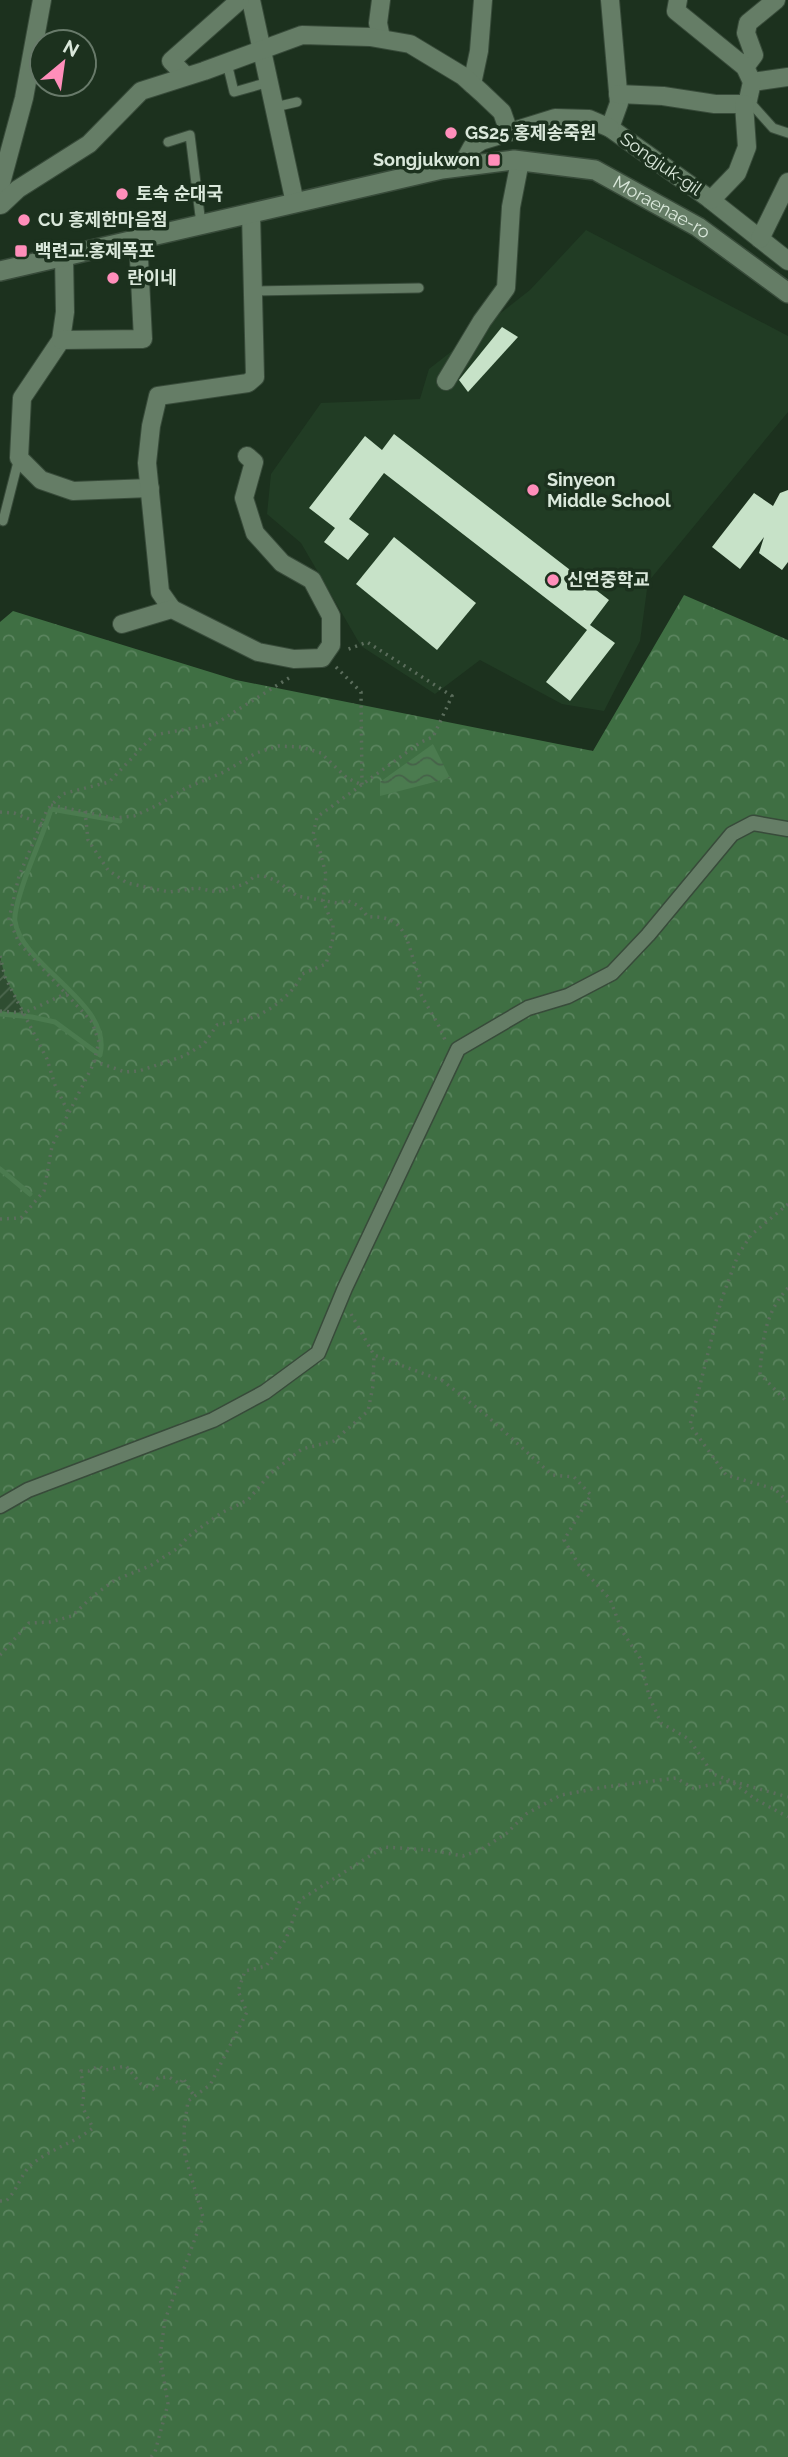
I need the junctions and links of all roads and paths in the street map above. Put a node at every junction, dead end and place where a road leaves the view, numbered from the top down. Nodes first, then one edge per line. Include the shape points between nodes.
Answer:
1 (42, 0) edge
2 (240, 0) edge
3 (251, 0) edge
4 (381, 0) edge
5 (483, 0) edge
6 (610, 0) edge
7 (678, 0) edge
8 (776, 0) edge
9 (380, 38) junction
10 (263, 50) junction
11 (227, 63) junction
12 (748, 74) junction
13 (186, 76) junction
14 (788, 77) edge
15 (269, 82) junction
16 (472, 85) junction
17 (618, 94) junction
18 (297, 102) dead end
19 (746, 102) junction
20 (275, 107) junction
21 (610, 128) junction
22 (509, 132) junction
23 (788, 133) edge
24 (168, 142) dead end
25 (520, 161) junction
26 (461, 167) junction
27 (788, 182) edge
28 (0, 187) edge
29 (711, 200) junction
30 (295, 203) junction
31 (0, 208) edge
32 (251, 213) junction
33 (201, 225) junction
34 (138, 239) junction
35 (760, 239) junction
36 (64, 256) junction
37 (788, 261) edge
38 (0, 271) edge
39 (419, 288) dead end
40 (254, 291) junction
41 (788, 293) edge
42 (61, 340) junction
43 (446, 381) dead end
44 (247, 456) dead end
45 (19, 458) junction
46 (150, 488) junction
47 (3, 521) dead end
48 (172, 609) junction
49 (122, 624) dead end
50 (322, 658) junction
51 (362, 785) junction
52 (51, 805) junction
53 (85, 811) junction
54 (0, 812) edge
55 (42, 824) junction
56 (788, 829) edge
57 (323, 901) junction
58 (0, 956) edge
59 (66, 993) junction
60 (0, 1011) edge
61 (24, 1013) junction
62 (453, 1057) junction
63 (94, 1061) junction
64 (69, 1114) junction
65 (788, 1204) edge
66 (0, 1219) edge
67 (788, 1288) edge
68 (338, 1304) junction
69 (374, 1355) junction
70 (788, 1403) edge
71 (788, 1502) edge
72 (0, 1506) edge
73 (0, 1655) edge
74 (731, 1781) junction
75 (788, 1797) edge
76 (788, 1817) edge
77 (194, 2096) junction
78 (0, 2201) edge
79 (151, 2457) edge

1 - 28 street via 24,98
2 - 13 street via 171,61
3 - 10 street
4 - 9 street
5 - 16 street
6 - 17 street, Songjuk-gil
7 - 12 street via 676,11
8 - 12 street, Songjuk-gil via 748,23 746,33 754,55
9 - 10 street via 302,35
9 - 16 street via 410,44
10 - 11 street
10 - 15 street
11 - 13 street
11 - 15 lane via 234,92
12 - 14 street
12 - 19 street, Songjuk-gil
13 - 31 street via 141,91 89,144 18,189
15 - 20 street
16 - 22 street via 502,112
17 - 19 street via 715,104
17 - 21 street, Songjuk-gil via 620,103
18 - 20 lane
19 - 23 lane via 773,128
19 - 29 street, Songjuk-gil via 747,147 737,173
20 - 30 street
21 - 22 street, Songjuk-gil via 589,119 555,118
21 - 29 street, Songjuk-gil
22 - 26 street, Songjuk-gil via 472,147
24 - 33 lane via 190,135
25 - 26 main road, Moraenae-ro
25 - 41 main road, Moraenae-ro via 595,170 698,227
25 - 43 street via 511,207 506,288
26 - 30 main road, Moraenae-ro
27 - 35 street
29 - 35 street, Songjuk-gil
30 - 32 main road, Moraenae-ro
32 - 33 main road, Moraenae-ro
32 - 40 street
33 - 34 main road, Moraenae-ro
34 - 36 main road, Moraenae-ro
34 - 42 street via 143,339
35 - 37 street, Songjuk-gil
36 - 38 main road, Moraenae-ro
36 - 42 street
39 - 40 lane
40 - 46 street via 255,377 248,383 159,396 147,463
42 - 45 street via 22,398
44 - 50 street via 254,462 244,498 255,533 282,563 312,580 331,616 331,645
45 - 46 street via 41,480 73,491
45 - 47 lane
46 - 48 street via 160,592
48 - 49 street
48 - 50 street via 258,652 294,659
50 - 51 path via 361,692
50 - 51 path via 367,642 452,696 433,737
50 - 52 path via 215,724 154,735 108,782 62,794
51 - 53 path via 346,778 321,753 278,746 134,816 114,818
51 - 57 path via 317,817 313,835 326,875
52 - 53 path
52 - 55 path
53 - 57 path via 88,840 108,870 127,883 169,892 197,888 217,892 264,876 297,896
54 - 55 path
55 - 59 path via 19,876 9,919 19,943
56 - 62 street via 753,823 732,834 612,972 568,996 528,1008 458,1049
57 - 62 path via 348,901 368,917 389,919 400,926 421,980 418,988
57 - 63 path via 333,925 326,964 302,974 279,1001 257,1016 217,1025 204,1044 139,1072
58 - 61 path via 5,977
59 - 61 path
59 - 63 path via 92,1022 99,1042
60 - 61 path
61 - 64 path
62 - 68 street
63 - 64 path
64 - 66 path via 52,1146 44,1191 21,1218
65 - 71 path via 751,1235 737,1255 690,1425 726,1475 775,1489
67 - 70 path via 777,1299 762,1337 760,1374
68 - 69 path via 350,1314
68 - 72 street via 318,1353 265,1392 213,1420 50,1481
69 - 73 path via 368,1410 334,1441 302,1448 248,1500 221,1513 178,1548 115,1580 72,1616 29,1623
69 - 74 path via 443,1381 552,1475 574,1477 591,1495 564,1540 579,1565 610,1599 622,1631 640,1658 660,1723 689,1738 713,1774
74 - 75 path
74 - 76 path
74 - 77 path via 693,1788 676,1779 561,1796 526,1814 482,1849 463,1856 384,1847 300,1900 286,1940 266,1966 246,1971 238,1991 247,2012 210,2085
77 - 78 path via 183,2078 180,2084 169,2077 158,2078 156,2090 141,2084 126,2066 81,2071 82,2106 93,2127 30,2166 15,2192
77 - 79 path via 188,2101 185,2156 203,2217 165,2320 160,2356 168,2404

